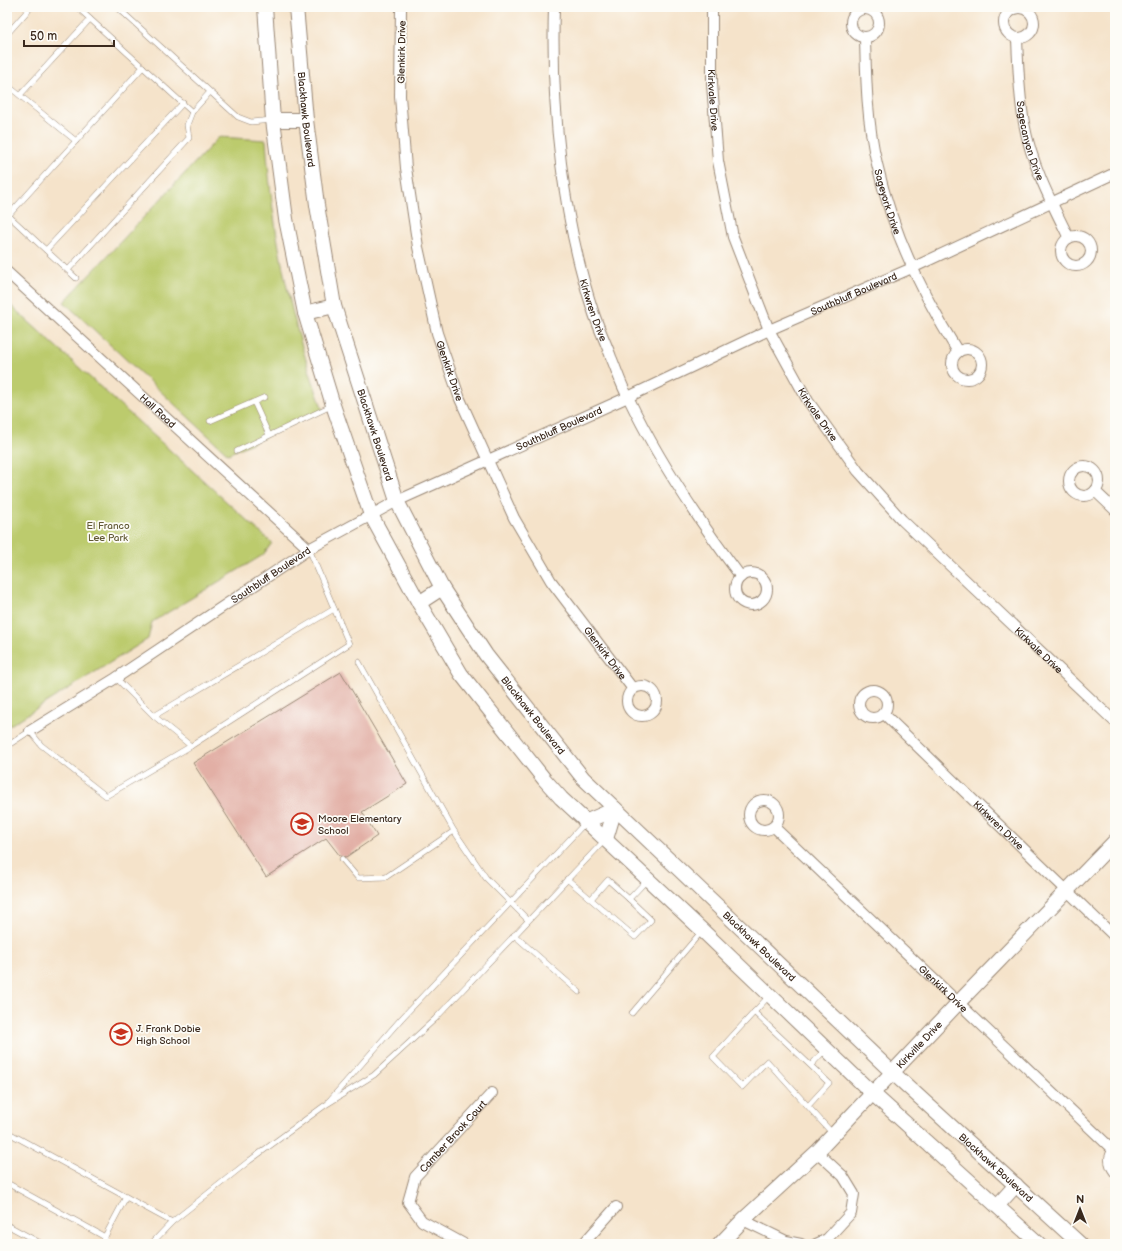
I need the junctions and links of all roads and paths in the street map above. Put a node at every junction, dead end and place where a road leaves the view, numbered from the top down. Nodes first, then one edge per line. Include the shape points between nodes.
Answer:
1 (31, 7) edge
2 (77, 7) edge
3 (116, 7) edge
4 (265, 7) edge
5 (296, 7) edge
6 (401, 7) edge
7 (554, 7) edge
8 (712, 7) edge
9 (90, 19) junction
10 (7, 34) edge
11 (865, 38) dead end
12 (1017, 38) dead end
13 (143, 67) junction
14 (7, 85) edge
15 (210, 92) junction
16 (20, 95) junction
17 (183, 103) junction
18 (192, 112) junction
19 (273, 120) junction
20 (306, 120) junction
21 (76, 141) junction
22 (1115, 173) edge
23 (1052, 204) junction
24 (8, 216) edge
25 (1069, 238) dead end
26 (46, 250) junction
27 (912, 268) junction
28 (68, 270) junction
29 (7, 272) edge
30 (76, 278) dead end
31 (334, 306) junction
32 (305, 313) junction
33 (769, 330) junction
34 (958, 352) dead end
35 (265, 397) dead end
36 (628, 397) junction
37 (254, 402) junction
38 (333, 405) junction
39 (210, 421) dead end
40 (269, 435) junction
41 (237, 451) dead end
42 (487, 460) junction
43 (1095, 491) dead end
44 (397, 501) junction
45 (1115, 510) edge
46 (371, 515) junction
47 (309, 549) junction
48 (741, 577) dead end
49 (442, 588) junction
50 (419, 603) junction
51 (334, 609) junction
52 (359, 662) dead end
53 (116, 678) junction
54 (633, 689) dead end
55 (883, 713) dead end
56 (154, 716) junction
57 (1115, 722) edge
58 (30, 730) junction
59 (7, 746) edge
60 (191, 746) junction
61 (615, 809) junction
62 (586, 822) junction
63 (774, 827) dead end
64 (454, 831) junction
65 (606, 839) junction
66 (1115, 841) edge
67 (342, 859) dead end
68 (567, 879) junction
69 (648, 880) junction
70 (1068, 892) junction
71 (591, 899) junction
72 (629, 899) junction
73 (510, 902) junction
74 (528, 920) junction
75 (702, 930) junction
76 (514, 935) junction
77 (1115, 937) edge
78 (579, 992) dead end
79 (770, 996) junction
80 (959, 1002) junction
81 (754, 1012) junction
82 (632, 1013) dead end
83 (826, 1049) junction
84 (811, 1065) junction
85 (893, 1073) junction
86 (492, 1093) dead end
87 (872, 1093) junction
88 (324, 1106) junction
89 (808, 1106) junction
90 (7, 1132) edge
91 (834, 1134) junction
92 (1114, 1149) edge
93 (817, 1152) junction
94 (1115, 1172) edge
95 (7, 1183) edge
96 (1016, 1185) junction
97 (126, 1197) junction
98 (997, 1206) junction
99 (616, 1207) dead end
100 (743, 1220) junction
101 (172, 1222) junction
102 (7, 1225) edge
103 (105, 1237) junction
104 (42, 1244) edge
105 (101, 1244) edge
106 (151, 1244) edge
107 (464, 1244) edge
108 (583, 1244) edge
109 (720, 1244) edge
110 (801, 1244) edge
111 (816, 1244) edge
112 (1039, 1244) edge
113 (1080, 1244) edge

1 - 10 lane
2 - 9 lane
3 - 15 lane
4 - 19 main road
5 - 20 main road, Blackhawk Boulevard
6 - 42 street, Glenkirk Drive via 400,96 406,168 418,247 437,333 460,399
7 - 36 street, Kirkwren Drive via 554,81 561,171 594,314
8 - 33 street, Kirkvale Drive via 712,84 718,161 733,237
9 - 13 lane
9 - 16 lane
11 - 27 street, Sageyork Drive via 867,102 877,164 892,218
12 - 23 street, Sagecanyon Drive via 1024,124
13 - 17 lane
13 - 21 lane
14 - 16 lane
15 - 18 lane
15 - 19 lane via 238,117 251,122
16 - 21 lane
17 - 18 lane
17 - 26 lane
18 - 28 lane via 187,125 189,138
19 - 20 main road
19 - 32 main road via 286,219
20 - 31 main road, Blackhawk Boulevard
21 - 24 lane
22 - 23 street, Southbluff Boulevard
23 - 25 street, Sagecanyon Drive
23 - 27 street, Southbluff Boulevard
24 - 26 lane
26 - 28 lane
27 - 33 street, Southbluff Boulevard
27 - 34 street, Sageyork Drive
28 - 30 lane
29 - 47 street, Hall Road
31 - 32 main road
31 - 44 main road, Blackhawk Boulevard
32 - 38 main road
33 - 36 street, Southbluff Boulevard
33 - 57 street, Kirkvale Drive via 808,401 858,471 902,520
35 - 37 lane
36 - 42 street, Southbluff Boulevard
36 - 48 street, Kirkwren Drive via 674,479 709,534
37 - 39 lane
37 - 40 lane
38 - 40 lane
38 - 46 main road
40 - 41 lane
42 - 44 street, Southbluff Boulevard
42 - 54 street, Glenkirk Drive via 514,518 552,581
43 - 45 street
44 - 46 street, Southbluff Boulevard
44 - 49 main road, Blackhawk Boulevard
46 - 47 street, Southbluff Boulevard
46 - 50 main road
47 - 51 lane
47 - 53 street, Southbluff Boulevard
49 - 50 main road
49 - 61 main road, Blackhawk Boulevard via 486,655 567,760
50 - 62 main road via 461,674 544,779
51 - 56 lane
51 - 60 lane via 349,644
52 - 64 lane
53 - 56 lane
53 - 58 street, Southbluff Boulevard
55 - 70 street, Kirkwren Drive
56 - 60 lane
58 - 59 lane
58 - 60 lane via 41,745 106,796
61 - 62 main road
61 - 65 main road
61 - 85 main road, Blackhawk Boulevard
62 - 65 main road
62 - 73 lane
63 - 80 street, Glenkirk Drive
64 - 67 lane via 386,877 358,878
64 - 73 lane via 486,878
65 - 68 lane
65 - 69 main road
66 - 70 main road, Kirkville Drive
68 - 71 lane
68 - 74 lane
69 - 72 lane
69 - 75 main road
70 - 77 street, Kirkwren Drive
70 - 80 main road, Kirkville Drive
71 - 72 lane via 608,880
71 - 72 lane via 635,937 651,920
73 - 74 lane
73 - 88 lane
74 - 76 lane
75 - 79 main road
75 - 82 lane
76 - 78 lane
76 - 88 lane via 435,1019 374,1075
79 - 81 lane
79 - 83 main road
80 - 85 main road, Kirkville Drive
80 - 92 street, Glenkirk Drive
81 - 84 lane
81 - 89 lane via 713,1057 742,1087 767,1061
83 - 84 lane
83 - 87 main road
84 - 89 lane via 829,1083
85 - 87 main road, Kirkville Drive
85 - 96 main road, Blackhawk Boulevard
86 - 107 street, Camber Brook Court via 415,1177 408,1202 422,1221
87 - 91 main road, Kirkville Drive
87 - 98 main road
88 - 101 lane
89 - 91 lane
90 - 97 lane
91 - 93 main road, Kirkville Drive
92 - 94 street, Glenkirk Drive via 1110,1161
93 - 100 main road, Kirkville Drive
93 - 111 street via 843,1176 854,1194 851,1213 827,1239
95 - 103 lane
96 - 98 main road
96 - 113 main road, Blackhawk Boulevard
97 - 101 lane
97 - 103 lane
98 - 112 main road
99 - 108 street
100 - 109 main road, Kirkville Drive
100 - 110 street via 786,1241
101 - 106 lane
102 - 104 lane
103 - 105 lane

